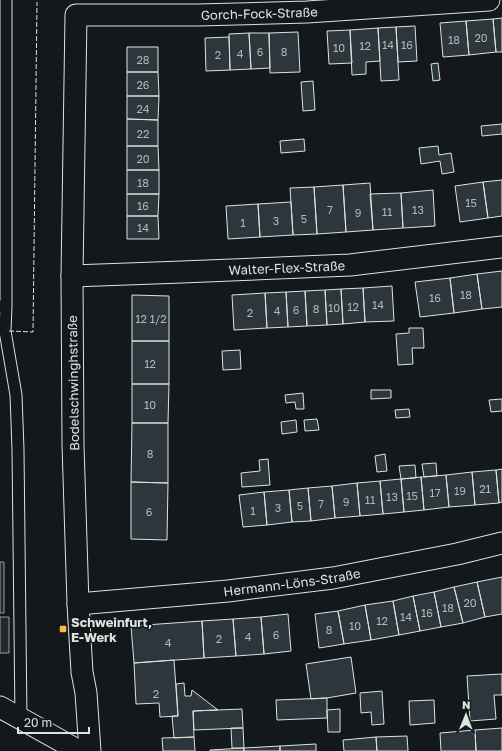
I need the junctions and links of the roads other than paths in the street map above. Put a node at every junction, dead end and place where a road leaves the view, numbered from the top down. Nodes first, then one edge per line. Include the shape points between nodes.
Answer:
1 (6, 0) edge
2 (489, 0) edge
3 (428, 2) edge
4 (76, 15) joint
5 (502, 247) edge
6 (72, 276) junction
7 (3, 306) edge
8 (502, 543) edge
9 (78, 604) junction
10 (0, 707) edge
11 (21, 718) junction
12 (79, 751) edge
13 (90, 751) edge

1 - 7 lane
2 - 3 street, Gorch-Fock-Straße
3 - 4 street, Gorch-Fock-Straße via 307,12
4 - 6 street, Bodelschwinghstraße
5 - 6 street, Walter-Flex-Straße via 350,265
6 - 9 street, Bodelschwinghstraße via 73,445
7 - 11 lane via 16,395
8 - 9 street, Hermann-Löns-Straße via 333,578 228,591
9 - 13 street, Bodelschwinghstraße
10 - 11 street
11 - 12 street

